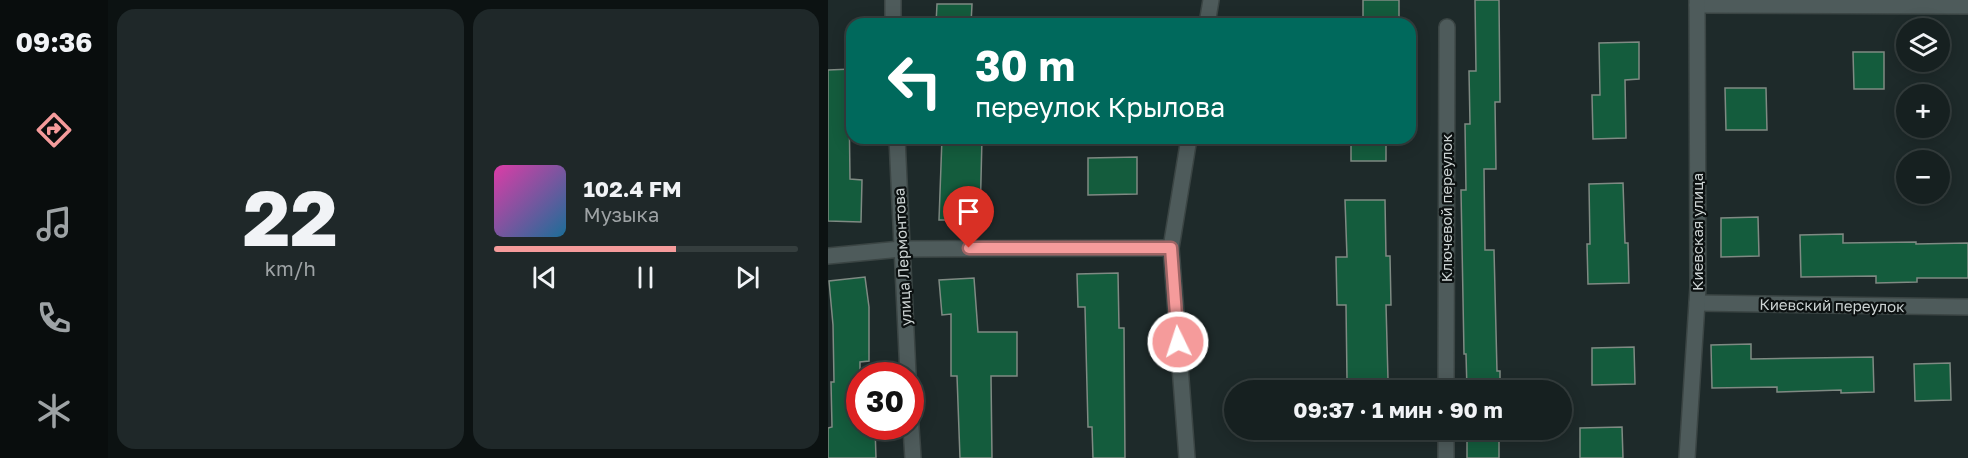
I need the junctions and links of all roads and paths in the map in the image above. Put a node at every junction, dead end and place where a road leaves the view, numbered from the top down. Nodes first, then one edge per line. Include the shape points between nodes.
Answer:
1 (893, 0) edge
2 (1211, 0) edge
3 (1697, 3) edge
4 (1968, 6) edge
5 (893, 18) edge
6 (1208, 18) edge
7 (1447, 27) dead end
8 (897, 144) edge
9 (1188, 144) edge
10 (1171, 248) junction
11 (901, 249) junction
12 (828, 256) edge
13 (1697, 303) junction
14 (1968, 307) edge
15 (907, 362) edge
16 (1446, 380) edge
17 (912, 440) edge
18 (1446, 440) edge
19 (913, 458) edge
20 (1187, 458) edge
21 (1446, 458) edge
22 (1687, 458) edge

1 - 5 street
2 - 6 street
3 - 4 street, Киевская улица
3 - 13 street, Киевская улица
7 - 16 street, Ключевой переулок
8 - 11 street, улица Лермонтова
9 - 10 street
10 - 11 street
10 - 20 street
11 - 12 street
11 - 15 street, улица Лермонтова
13 - 14 street, Киевский переулок
13 - 22 street, Киевская улица
17 - 19 street
18 - 21 street

